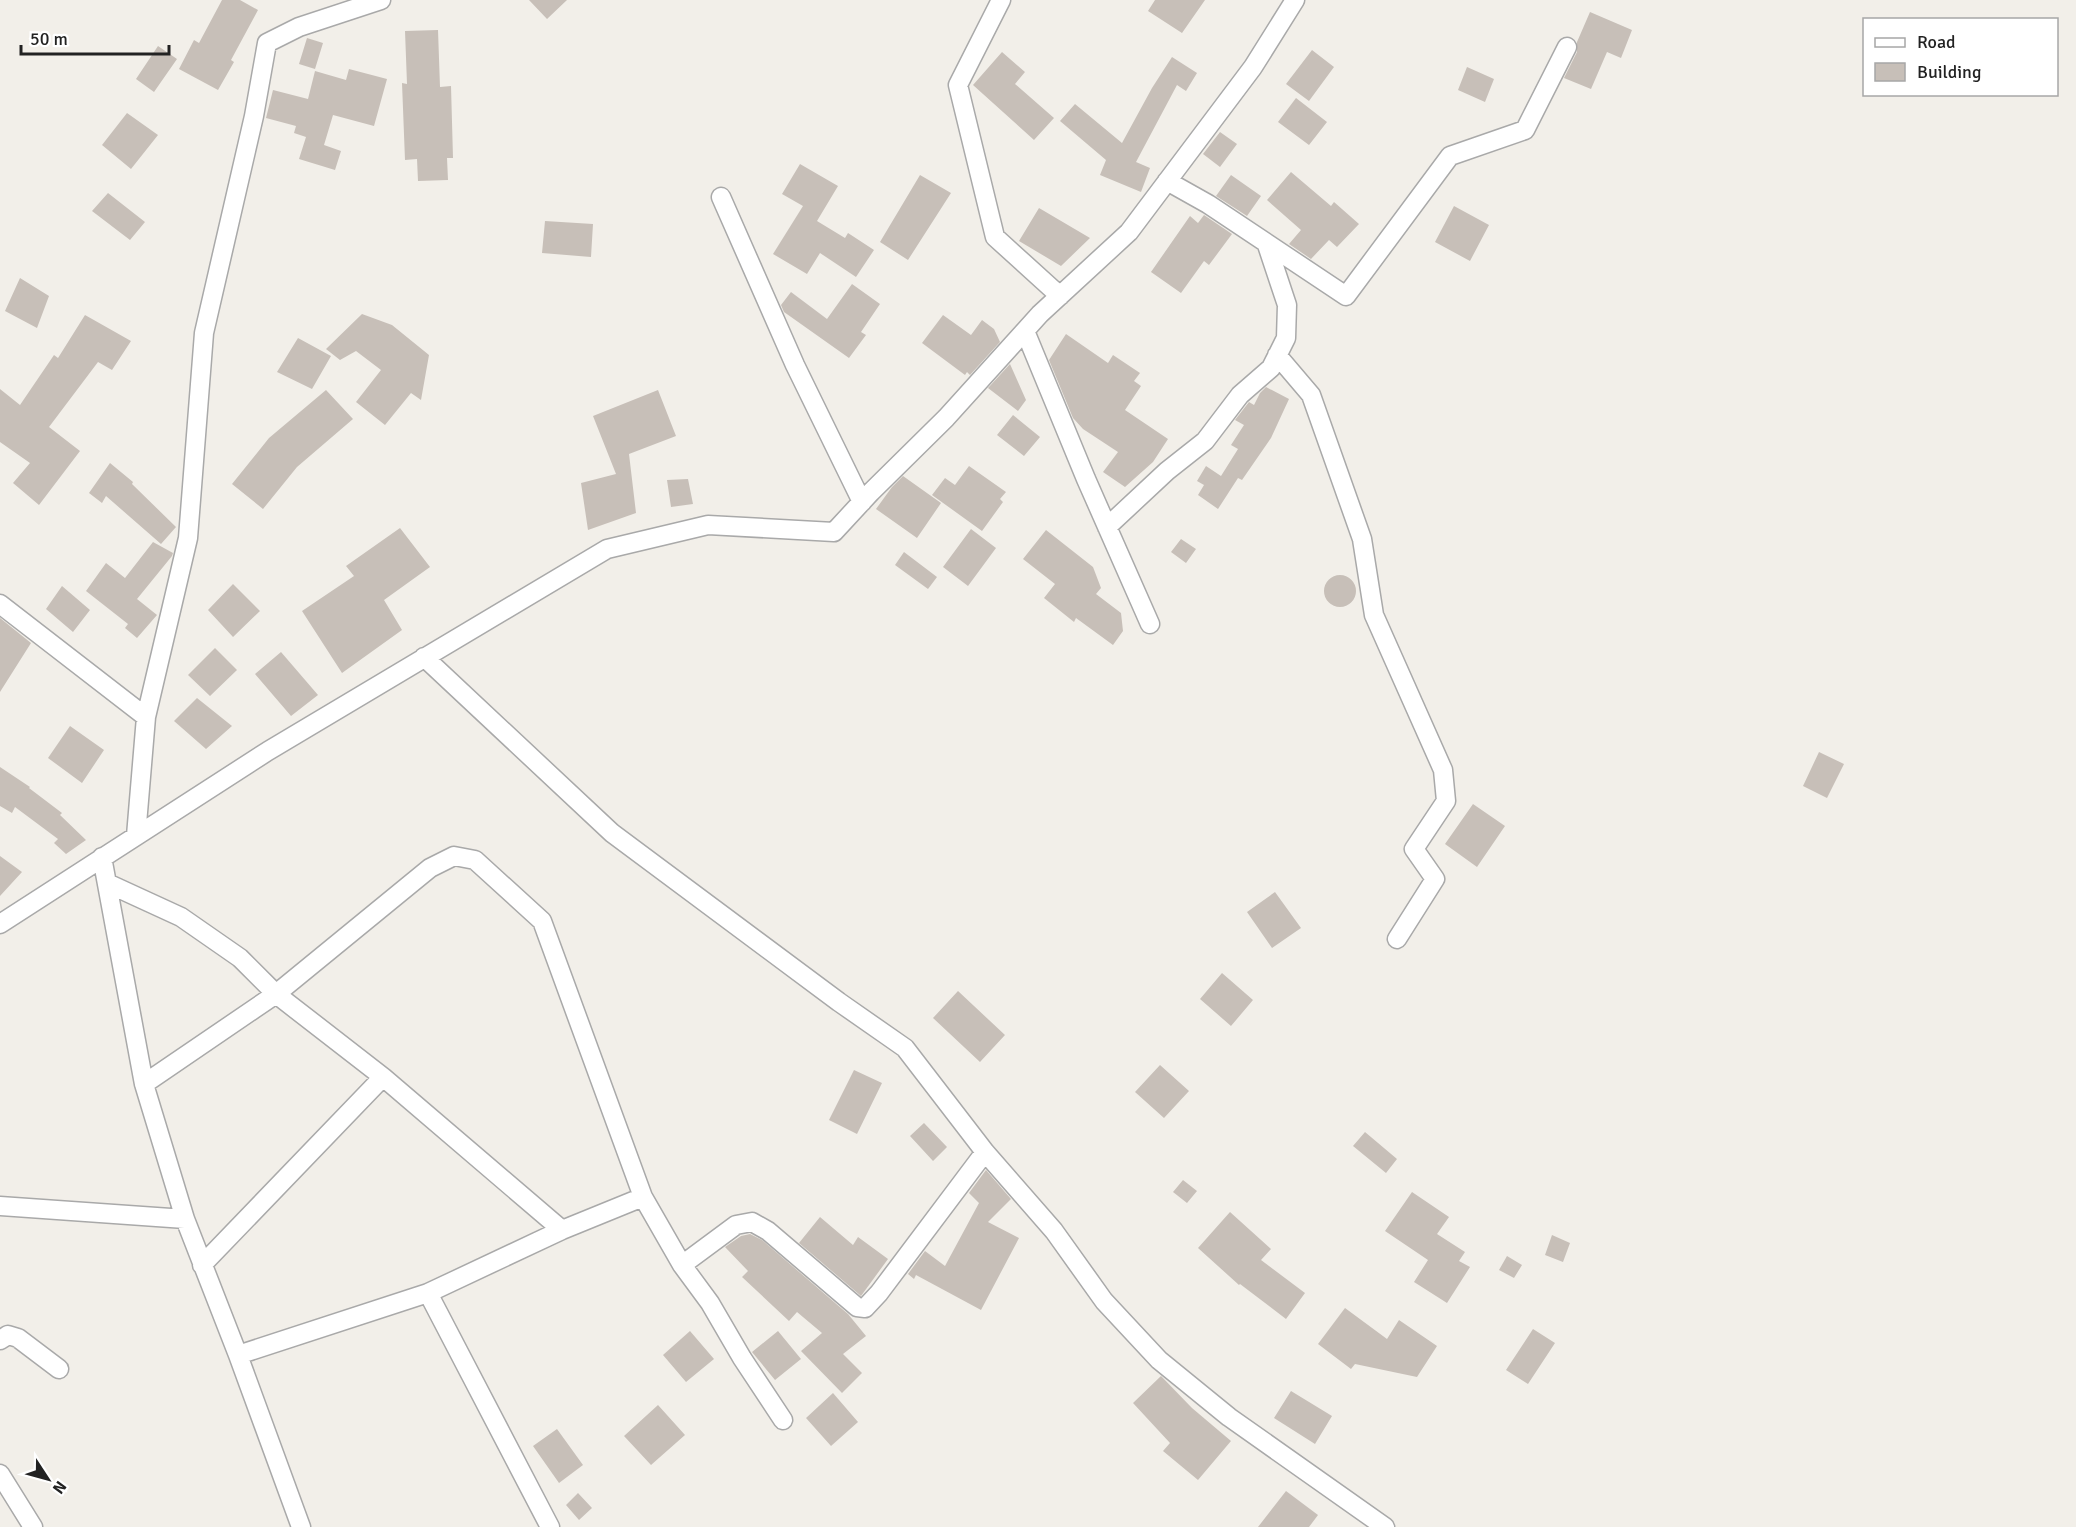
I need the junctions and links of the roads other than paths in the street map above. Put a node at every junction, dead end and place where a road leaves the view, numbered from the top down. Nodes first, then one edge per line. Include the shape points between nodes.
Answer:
1 (381, 0) edge
2 (1000, 0) edge
3 (1295, 0) edge
4 (1567, 47) dead end
5 (1167, 181) junction
6 (722, 197) dead end
7 (1267, 244) junction
8 (1060, 296) junction
9 (1025, 331) junction
10 (1277, 355) junction
11 (862, 502) junction
12 (1107, 528) junction
13 (0, 604) edge
14 (1150, 624) dead end
15 (424, 657) junction
16 (146, 717) junction
17 (136, 836) junction
18 (102, 857) junction
19 (107, 884) junction
20 (0, 924) edge
21 (1397, 939) dead end
22 (276, 994) junction
23 (383, 1077) junction
24 (144, 1083) junction
25 (986, 1152) junction
26 (643, 1197) junction
27 (0, 1206) edge
28 (185, 1219) junction
29 (562, 1230) junction
30 (682, 1264) junction
31 (202, 1265) junction
32 (428, 1293) junction
33 (0, 1340) edge
34 (238, 1355) junction
35 (59, 1369) dead end
36 (783, 1420) dead end
37 (0, 1474) edge
38 (33, 1527) edge
39 (301, 1527) edge
40 (550, 1527) edge
41 (1385, 1527) edge

1 - 16 street via 299,27 267,43 204,333 188,538
2 - 8 street via 958,85 995,237
3 - 5 street via 1253,67
4 - 7 street via 1525,130 1450,156 1346,296
5 - 7 street
5 - 8 street via 1129,232
6 - 11 street via 795,365
7 - 10 street via 1287,305 1286,338
8 - 9 street
9 - 11 street
9 - 12 street
10 - 12 street via 1271,368 1240,395 1205,441
10 - 21 street via 1311,395 1362,539 1374,615 1443,770 1446,801 1414,849 1435,879
11 - 15 street via 834,532 708,525 607,549
12 - 14 street
13 - 16 street
15 - 17 street
15 - 25 street via 612,833 905,1048
16 - 17 street
17 - 18 street
18 - 19 street
18 - 20 street
19 - 22 street via 181,917 240,958
19 - 24 street
22 - 23 street
22 - 24 street
22 - 26 street via 430,868 454,856 475,861 542,921
23 - 29 street
23 - 31 street
24 - 28 street
25 - 30 street via 865,1308 857,1306 768,1230 752,1222 736,1225
25 - 41 street via 1054,1231 1104,1301 1159,1360 1238,1424
26 - 29 street
26 - 30 street
27 - 28 street
28 - 31 street
29 - 32 street
30 - 36 street
31 - 34 street
32 - 34 street
32 - 40 street
33 - 35 street via 8,1335 18,1338
34 - 39 street
37 - 38 street

